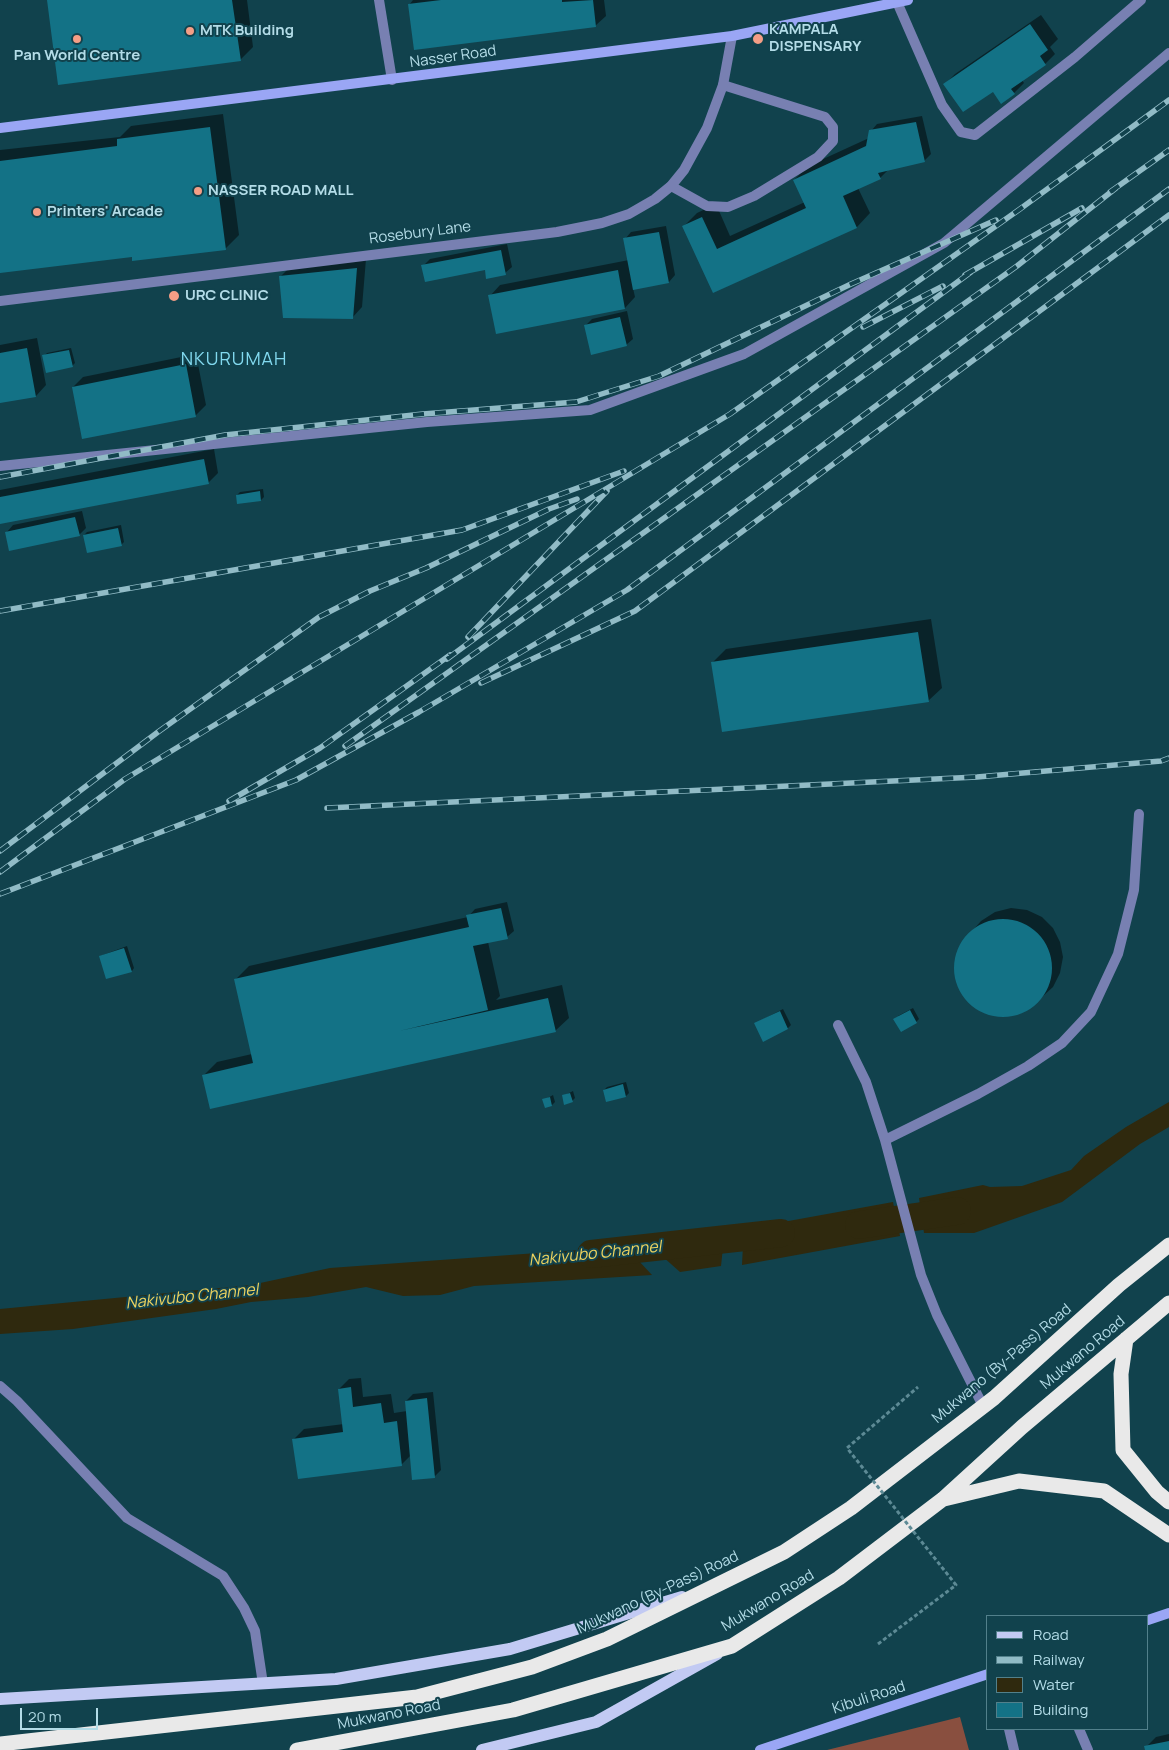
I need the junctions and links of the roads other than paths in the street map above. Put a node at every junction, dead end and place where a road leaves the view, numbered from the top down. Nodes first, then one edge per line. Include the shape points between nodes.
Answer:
1 (379, 0) edge
2 (1141, 0) edge
3 (903, 1) edge
4 (732, 36) junction
5 (1169, 53) edge
6 (392, 80) junction
7 (723, 85) junction
8 (0, 128) edge
9 (671, 186) junction
10 (0, 300) edge
11 (0, 466) edge
12 (1139, 814) dead end
13 (838, 1026) dead end
14 (885, 1140) junction
15 (1169, 1245) edge
16 (1169, 1303) edge
17 (1126, 1339) junction
18 (0, 1386) edge
19 (983, 1406) junction
20 (943, 1499) junction
21 (1169, 1502) edge
22 (1169, 1535) edge
23 (707, 1590) junction
24 (1169, 1613) edge
25 (1149, 1620) edge
26 (732, 1646) junction
27 (986, 1675) edge
28 (262, 1684) junction
29 (0, 1699) edge
30 (1009, 1730) edge
31 (1079, 1730) edge
32 (0, 1744) edge
33 (297, 1750) edge
34 (482, 1750) edge
35 (760, 1750) edge
36 (1014, 1750) edge
37 (1088, 1750) edge

1 - 6 street
2 - 3 street via 1075,57 975,135 961,132 942,105
3 - 4 street, Nasser Road
4 - 6 street, Nasser Road
4 - 7 street, Rosebury Lane
5 - 11 street via 944,243 744,354 590,410 427,422
6 - 8 street, Nasser Road
7 - 9 street, Rosebury Lane via 707,128 684,170
7 - 9 street via 825,117 833,127 833,141 818,157 754,196 728,207 707,206
9 - 10 street, Rosebury Lane via 655,200 629,214 557,232
12 - 14 street via 1134,890 1118,954 1091,1012 1062,1043 1028,1066
13 - 14 street via 866,1082
14 - 19 street via 921,1275 937,1315
15 - 19 highway, Mukwano (By-Pass) Road
16 - 17 highway, Mukwano Road
17 - 20 highway, Mukwano Road
17 - 21 highway via 1121,1374 1123,1450
18 - 28 street via 127,1518 223,1576 255,1631
19 - 23 highway, Mukwano (By-Pass) Road via 851,1508 784,1552
20 - 22 highway via 1019,1481 1104,1492
20 - 26 highway, Mukwano Road via 839,1578
23 - 28 main road via 510,1649 336,1679
23 - 32 highway, Mukwano (By-Pass) Road via 590,1645 532,1667 417,1697
24 - 25 street
26 - 33 highway, Mukwano Road via 513,1710
26 - 34 main road via 596,1722
27 - 35 street, Kibuli Road
28 - 29 main road
30 - 36 street
31 - 37 street

